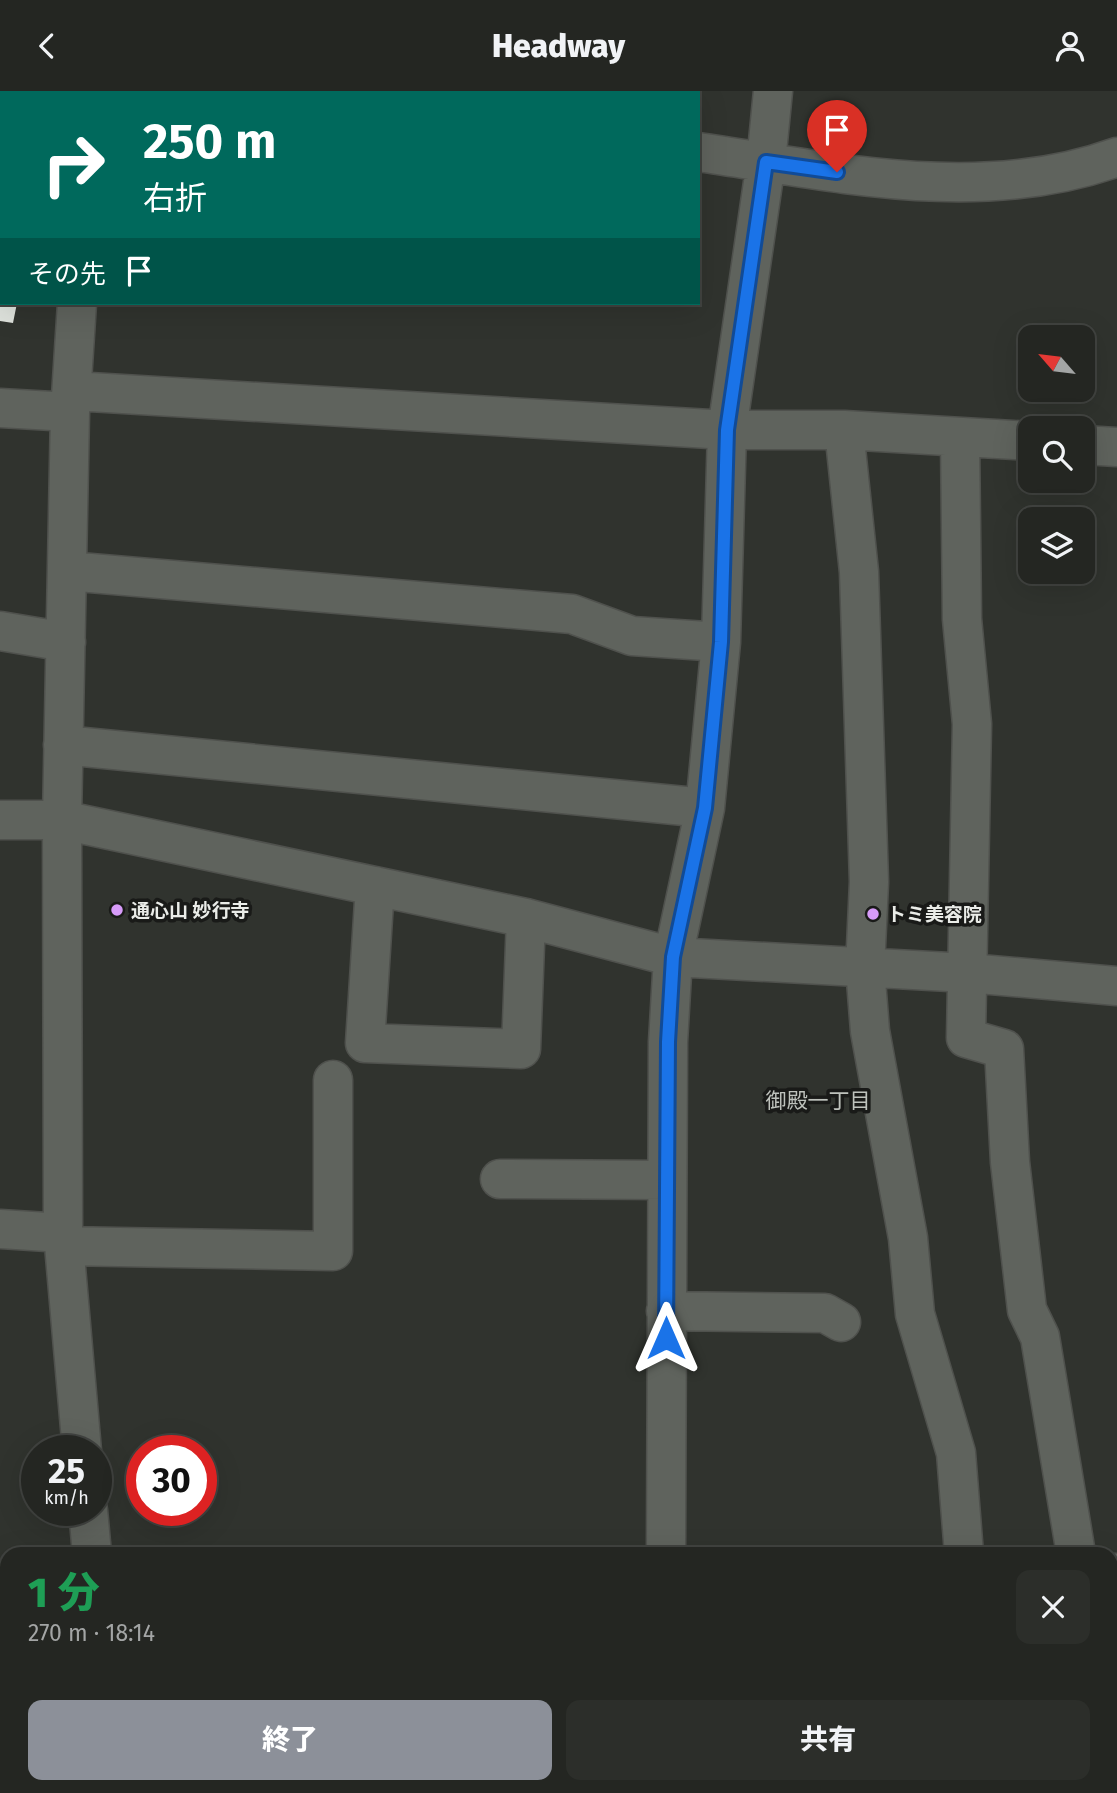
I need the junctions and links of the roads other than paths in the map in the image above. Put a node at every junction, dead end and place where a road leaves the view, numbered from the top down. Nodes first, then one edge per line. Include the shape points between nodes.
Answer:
1 (773, 91) edge
2 (700, 152) edge
3 (1117, 157) edge
4 (766, 162) junction
5 (77, 305) edge
6 (71, 402) junction
7 (0, 408) edge
8 (727, 430) junction
9 (844, 430) junction
10 (960, 437) junction
11 (1018, 441) edge
12 (1095, 446) edge
13 (1117, 447) edge
14 (67, 571) junction
15 (0, 632) edge
16 (66, 642) junction
17 (721, 642) junction
18 (64, 745) junction
19 (705, 808) junction
20 (0, 820) edge
21 (62, 820) junction
22 (374, 886) junction
23 (526, 918) junction
24 (673, 957) junction
25 (865, 968) junction
26 (968, 973) junction
27 (1117, 986) edge
28 (333, 1080) dead end
29 (500, 1179) dead end
30 (667, 1180) junction
31 (0, 1229) edge
32 (63, 1240) junction
33 (666, 1311) junction
34 (841, 1322) dead end
35 (81, 1435) edge
36 (89, 1526) edge
37 (91, 1547) edge
38 (666, 1547) edge
39 (963, 1547) edge
40 (1075, 1547) edge

1 - 4 street
2 - 4 street
3 - 4 street via 1077,172 957,184
4 - 8 street
5 - 6 street
6 - 7 street
6 - 8 street
6 - 14 street
8 - 9 street
8 - 17 street
9 - 10 street
9 - 25 street via 859,572 869,882
10 - 11 street
10 - 26 street via 962,619 972,724
12 - 13 street
14 - 16 street
14 - 17 street via 572,614 632,636
15 - 16 street
16 - 18 street
17 - 19 street
18 - 19 street
18 - 21 street
19 - 24 street
20 - 21 street
21 - 22 street
21 - 32 street
22 - 23 street
22 - 23 street via 365,1043 521,1049
23 - 24 street
24 - 25 street
24 - 30 street
25 - 26 street
25 - 39 street via 870,1031 908,1238 915,1314 956,1453
26 - 27 street
26 - 40 street via 966,1038 1004,1049 1010,1162 1027,1310 1040,1337
28 - 32 street via 333,1251
29 - 30 street
30 - 33 street
31 - 32 street
32 - 35 street
33 - 34 street via 825,1313
33 - 38 street
36 - 37 street

